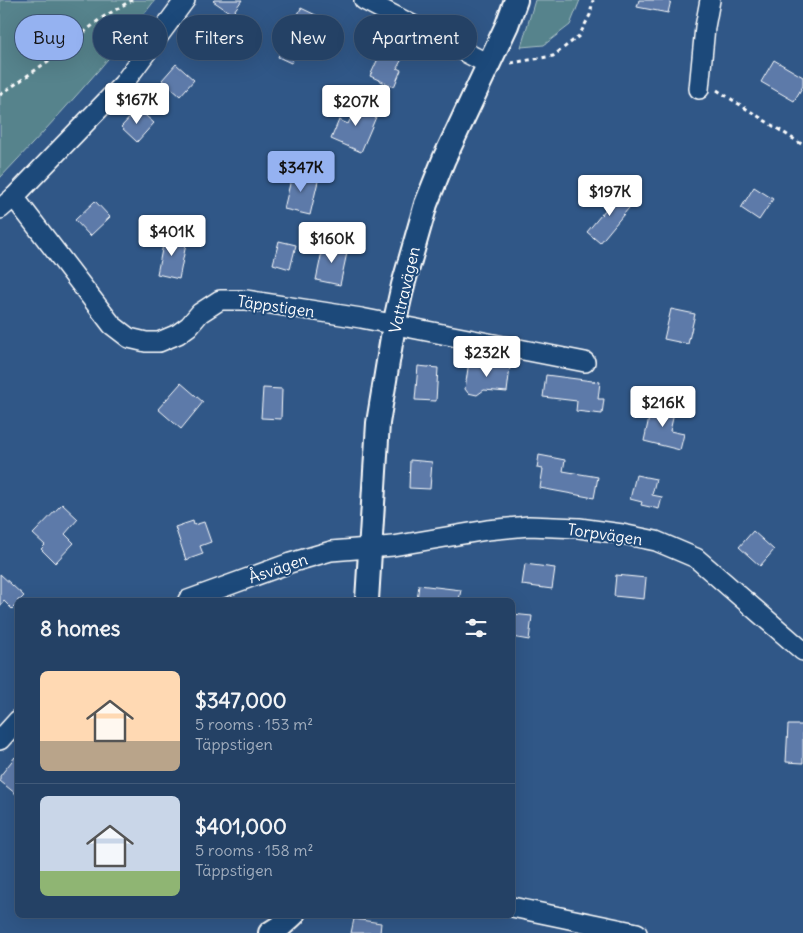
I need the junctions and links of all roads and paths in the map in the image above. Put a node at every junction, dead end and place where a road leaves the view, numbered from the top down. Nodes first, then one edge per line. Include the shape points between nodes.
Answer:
1 (132, 0) edge
2 (185, 0) edge
3 (364, 0) edge
4 (516, 0) edge
5 (593, 0) edge
6 (710, 0) edge
7 (488, 64) junction
8 (699, 84) joint
9 (0, 95) edge
10 (803, 145) edge
11 (7, 203) edge
12 (394, 325) junction
13 (585, 362) dead end
14 (370, 549) junction
15 (194, 598) edge
16 (367, 598) edge
17 (803, 651) edge
18 (15, 723) edge
19 (0, 740) edge
20 (515, 908) edge
21 (290, 918) edge
22 (270, 933) edge
23 (637, 933) edge

1 - 9 path via 100,19 61,52
2 - 11 street via 123,84
3 - 7 street
4 - 7 street, Vattravägen
5 - 7 path via 590,15 578,36 553,56 502,65
6 - 8 street
7 - 12 street, Vattravägen via 426,204
8 - 10 path
11 - 12 street, Täppstigen via 112,325 129,338 159,342 178,334 220,300 246,300
12 - 13 street, Täppstigen
12 - 14 street, Vattravägen via 378,423
14 - 15 street, Åsvägen via 331,551
14 - 16 street, Vattravägen
14 - 17 street, Torpvägen via 529,526 579,528 656,541 696,558
18 - 19 street
20 - 23 street
21 - 22 street

